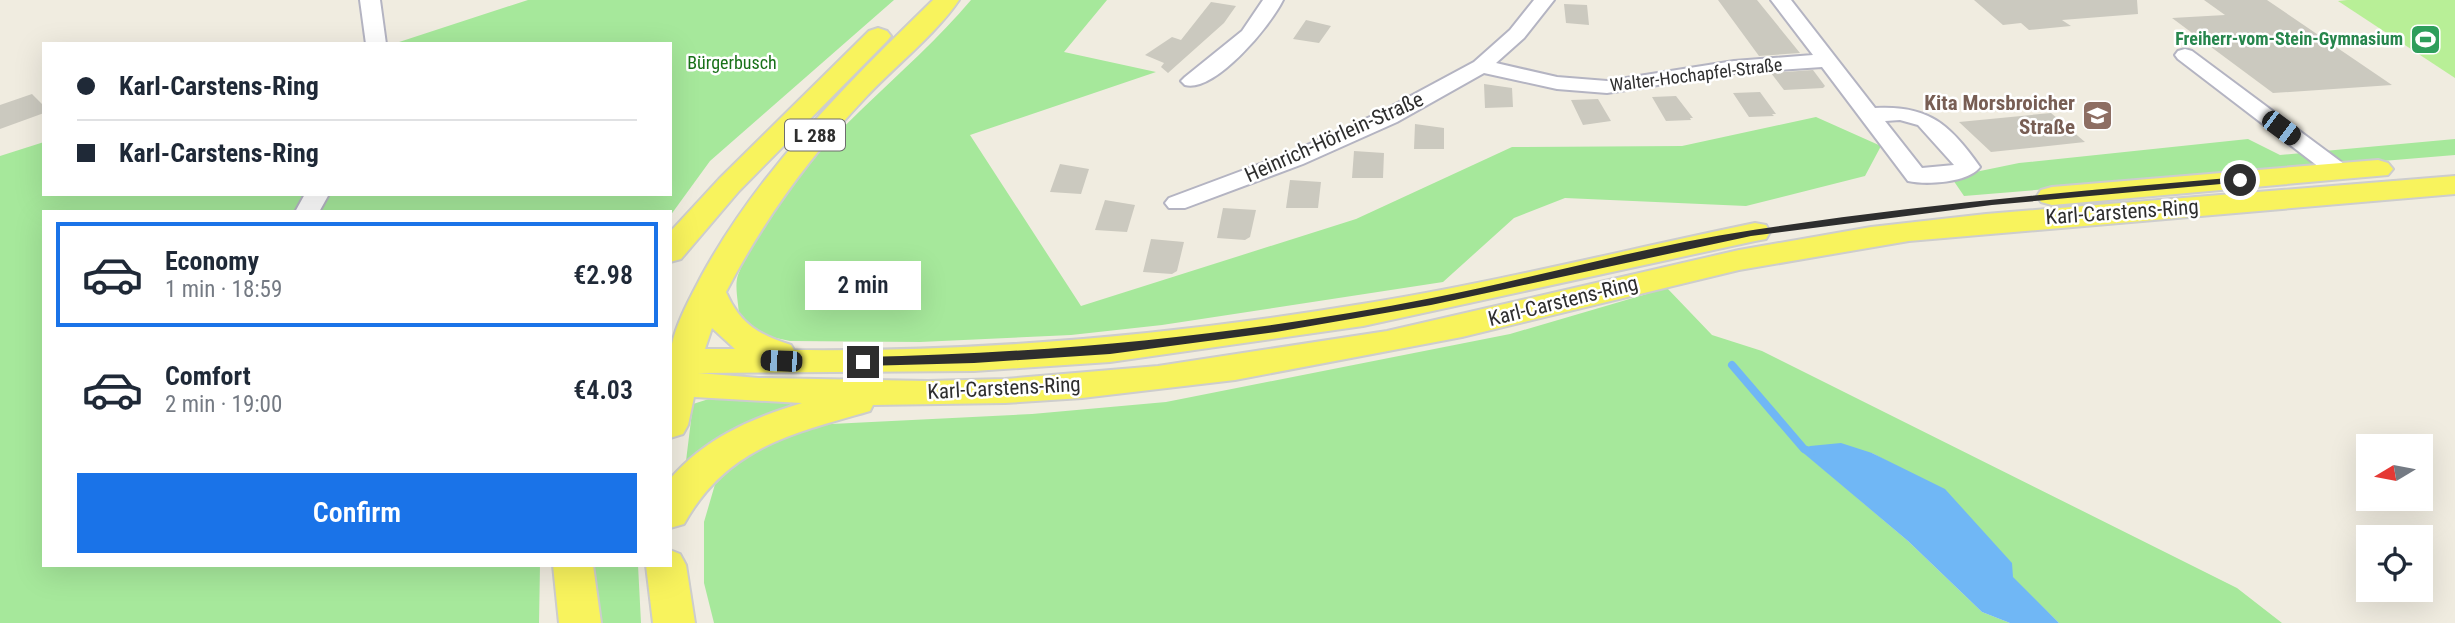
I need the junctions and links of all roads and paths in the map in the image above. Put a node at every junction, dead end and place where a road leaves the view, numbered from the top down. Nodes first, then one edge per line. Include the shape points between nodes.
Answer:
1 (370, 0) edge
2 (915, 0) edge
3 (947, 0) edge
4 (1273, 0) edge
5 (1544, 0) edge
6 (1781, 0) edge
7 (375, 42) edge
8 (2185, 55) dead end
9 (1829, 60) junction
10 (1481, 66) junction
11 (1192, 81) dead end
12 (1871, 115) dead end
13 (2455, 164) edge
14 (2340, 172) junction
15 (2455, 185) edge
16 (1177, 203) dead end
17 (672, 250) edge
18 (710, 292) junction
19 (807, 362) junction
20 (676, 370) edge
21 (897, 393) junction
22 (672, 407) edge
23 (672, 510) edge
24 (573, 567) edge
25 (666, 567) edge
26 (580, 623) edge
27 (674, 623) edge

1 - 7 street
2 - 17 main road, L 288 via 729,185
3 - 18 main road, L 288 via 801,151 741,233
4 - 11 street via 1235,49
5 - 10 street, Heinrich-Hörlein-Straße via 1517,34
6 - 9 street
8 - 14 street
9 - 10 street, Walter-Hochapfel-Straße via 1734,68 1607,87 1558,83
9 - 12 street
10 - 16 street, Heinrich-Hörlein-Straße via 1331,144
13 - 14 main road, Karl-Carstens-Ring
14 - 19 main road, Karl-Carstens-Ring via 2115,189 1856,217 1751,233 1363,315 1122,348 974,359
15 - 21 main road, Karl-Carstens-Ring via 2015,220 1850,239 1745,257 1459,327 1289,360 1117,382
18 - 19 main road via 721,320 732,332 745,341
18 - 20 main road, L 288
19 - 20 main road, Karl-Carstens-Ring
20 - 21 main road, Karl-Carstens-Ring
20 - 22 main road, L 288
21 - 23 main road via 763,430 725,450 697,475
24 - 26 main road
25 - 27 main road

